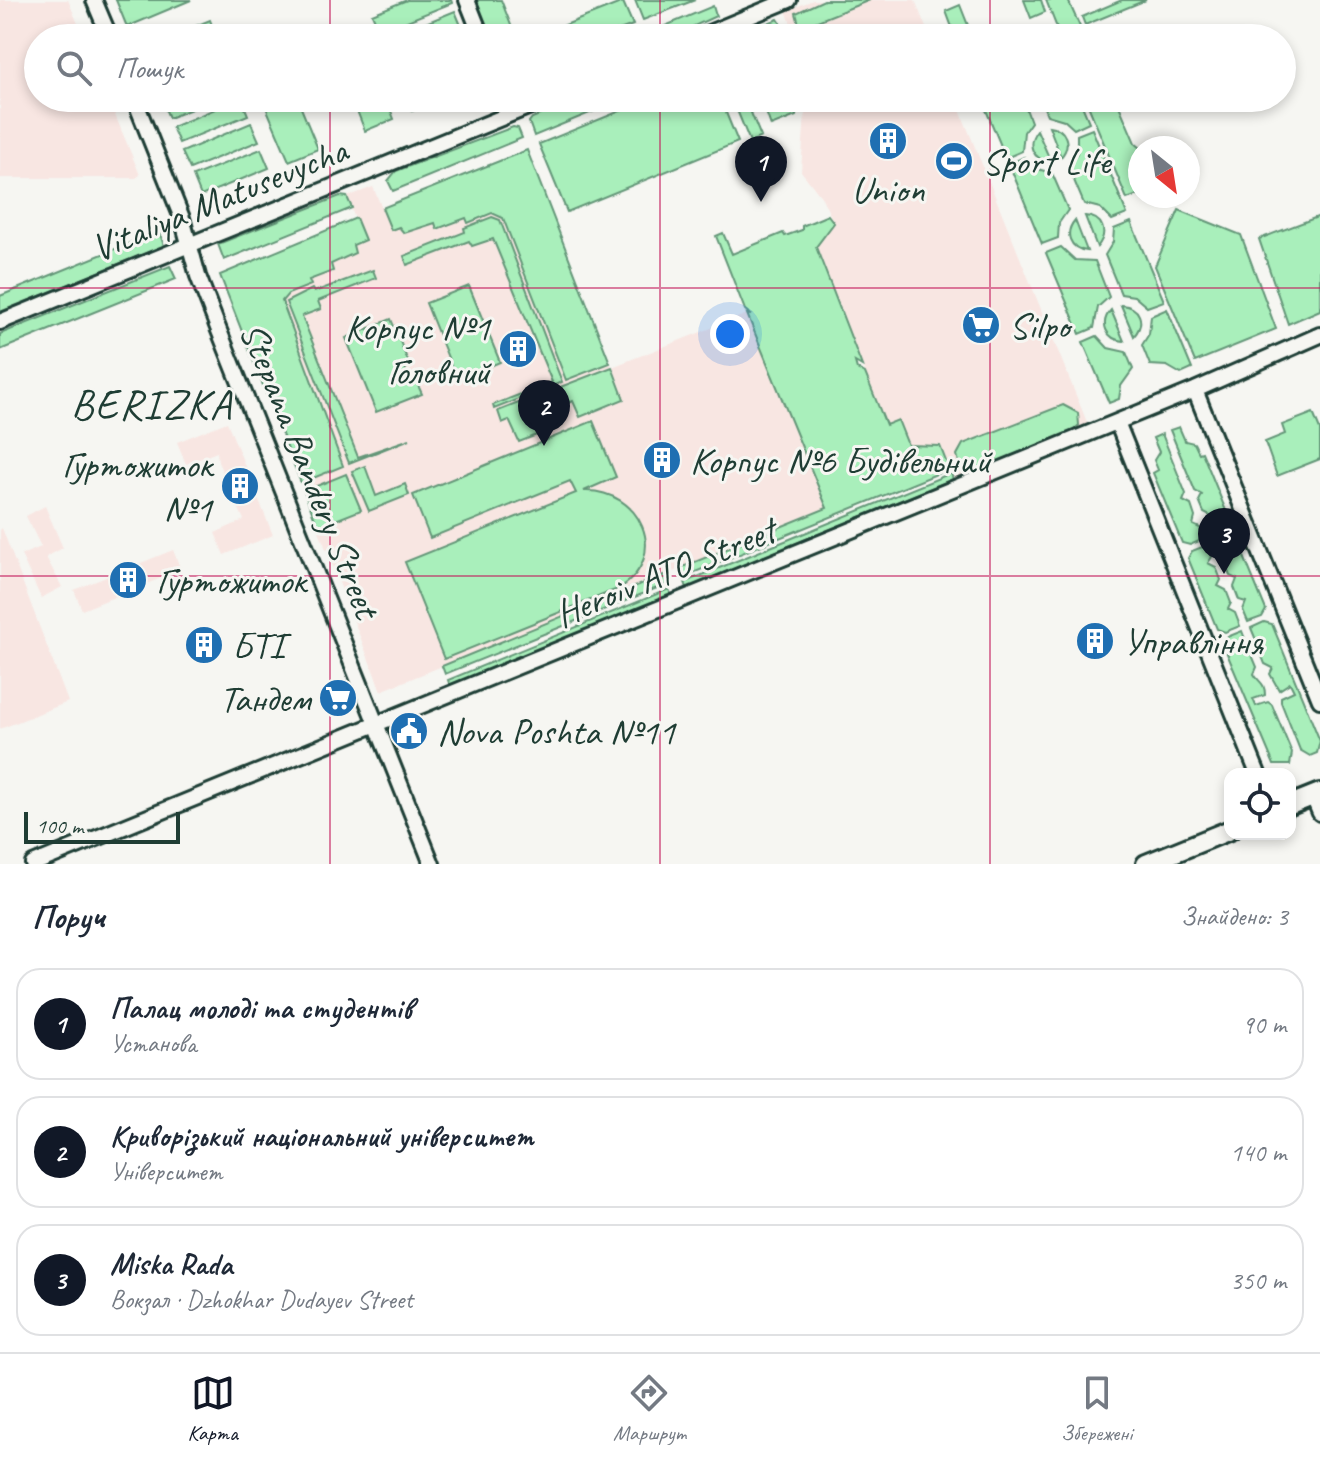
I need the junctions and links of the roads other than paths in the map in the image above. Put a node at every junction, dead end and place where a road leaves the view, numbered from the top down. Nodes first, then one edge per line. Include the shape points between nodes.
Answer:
1 (94, 0) edge
2 (467, 0) edge
3 (789, 0) edge
4 (104, 24) edge
5 (476, 24) edge
6 (731, 24) edge
7 (140, 112) edge
8 (513, 113) edge
9 (189, 246) junction
10 (0, 322) edge
11 (1320, 335) edge
12 (1195, 390) junction
13 (1117, 422) junction
14 (1320, 700) edge
15 (377, 724) junction
16 (1256, 768) edge
17 (1318, 801) edge
18 (1296, 804) edge
19 (1224, 832) edge
20 (33, 864) edge
21 (432, 864) edge
22 (1146, 864) edge

1 - 4 street
2 - 5 street
3 - 6 street
7 - 9 street, Stepana Bandery Street
8 - 9 street, Vitaliya Matusevycha
9 - 10 street, Vitaliya Matusevycha
9 - 15 street, Stepana Bandery Street
11 - 12 street, Heroiv ATO Street
12 - 13 street, Heroiv ATO Street
12 - 14 street
13 - 15 street, Heroiv ATO Street
13 - 16 street
15 - 20 street, Heroiv ATO Street
15 - 21 street, Stepana Bandery Street
17 - 18 main road
19 - 22 main road

